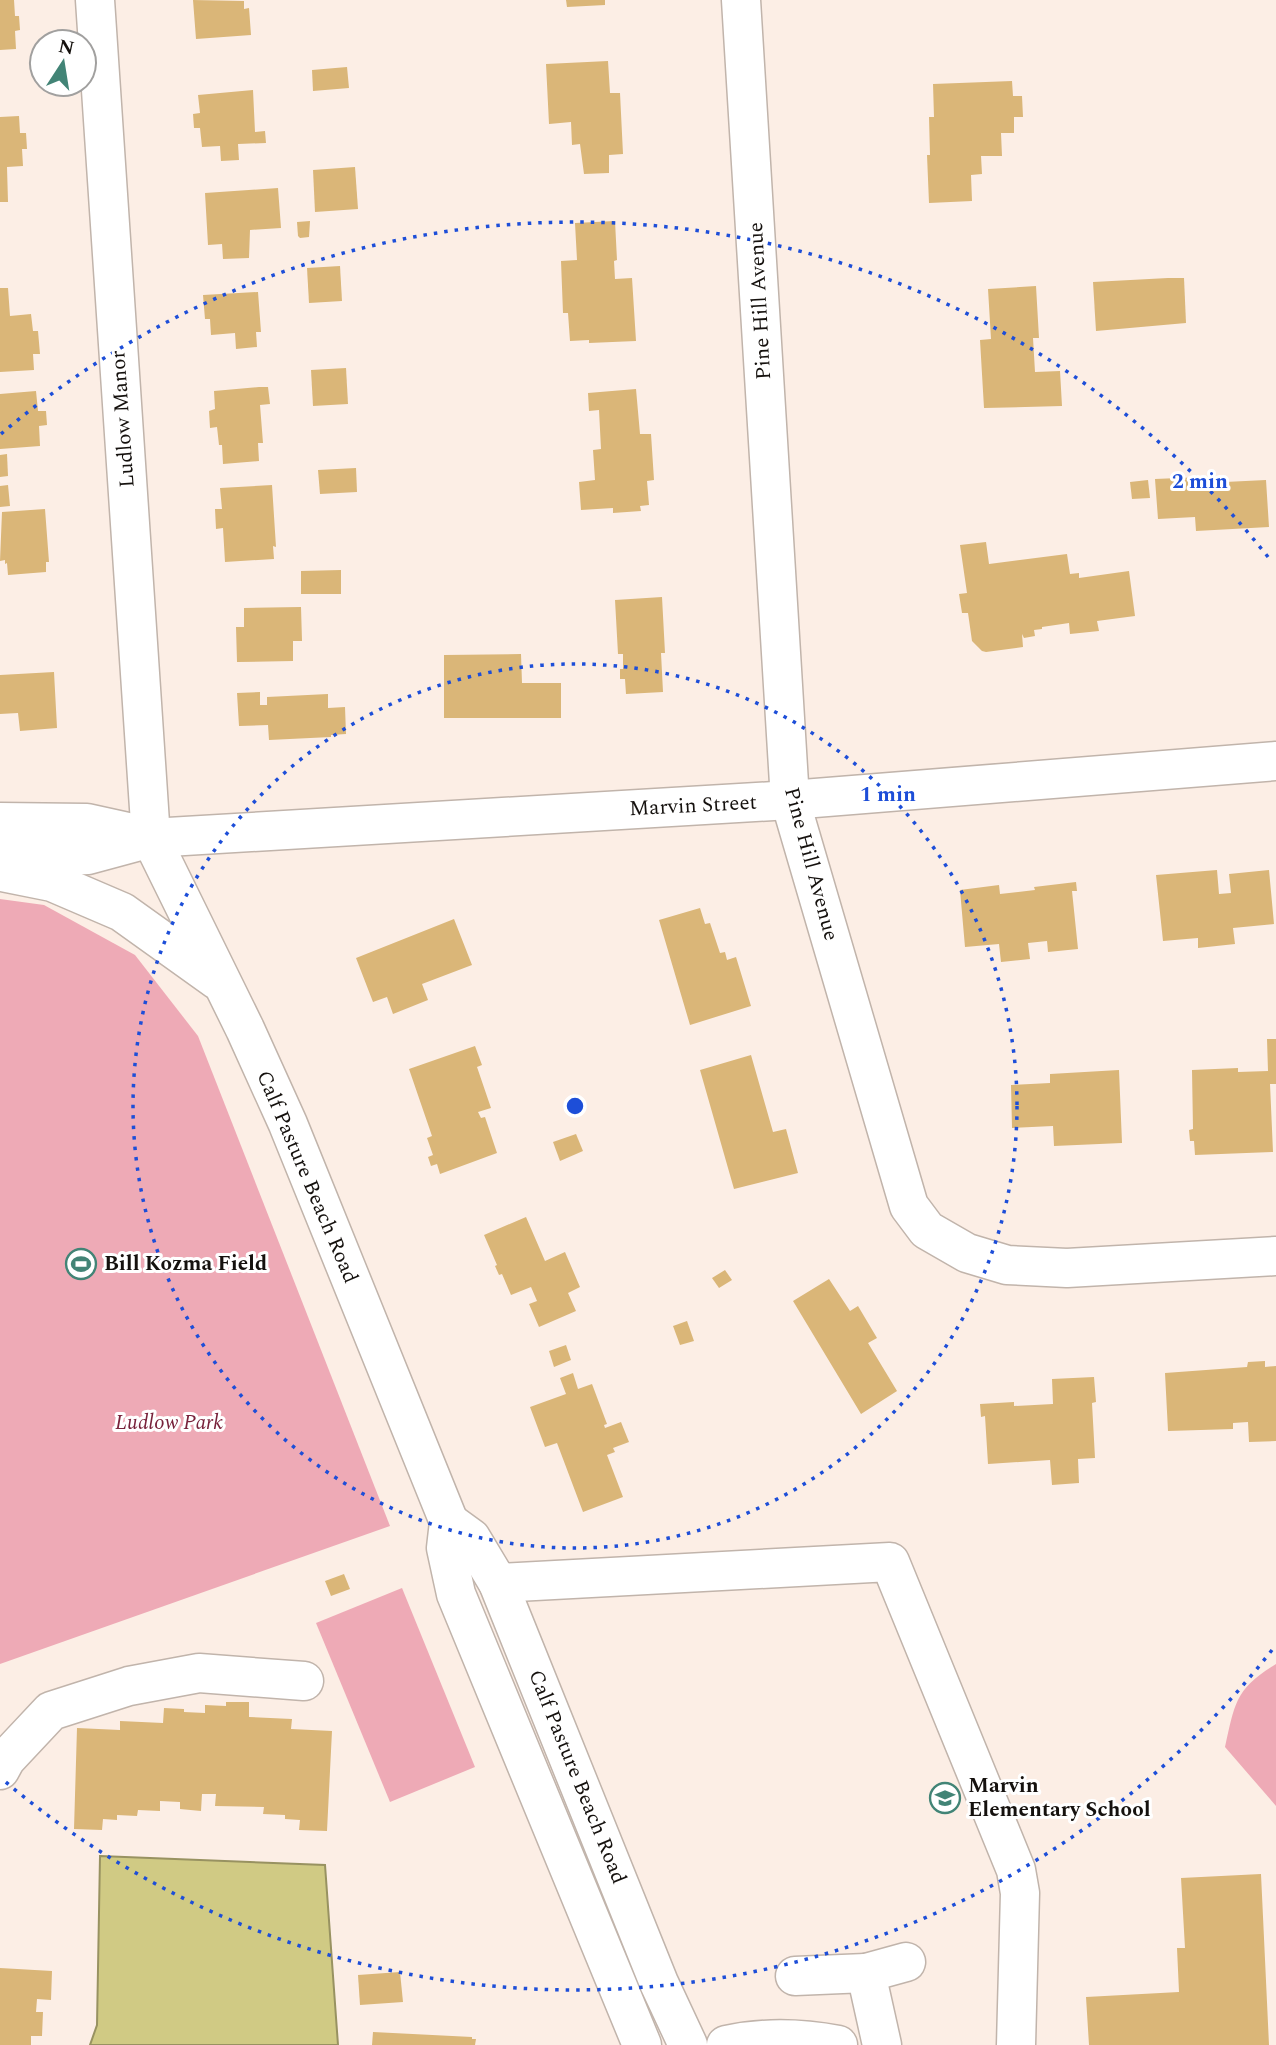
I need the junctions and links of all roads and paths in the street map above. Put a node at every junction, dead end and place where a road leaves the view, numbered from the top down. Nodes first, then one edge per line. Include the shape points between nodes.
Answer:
1 (95, 0) edge
2 (741, 0) edge
3 (1276, 761) edge
4 (790, 800) junction
5 (0, 822) edge
6 (151, 838) junction
7 (0, 859) edge
8 (0, 872) edge
9 (223, 985) junction
10 (1276, 1256) edge
11 (449, 1522) junction
12 (498, 1583) junction
13 (304, 1681) dead end
14 (0, 1770) edge
15 (906, 1962) dead end
16 (866, 1973) junction
17 (794, 1976) dead end
18 (642, 2045) edge
19 (688, 2045) edge
20 (726, 2045) edge
21 (838, 2045) edge
22 (882, 2045) edge
23 (1016, 2045) edge

1 - 6 street, Ludlow Manor
2 - 4 street, Pine Hill Avenue
3 - 4 street, Marvin Street
4 - 6 street, Marvin Street
4 - 10 street, Pine Hill Avenue via 909,1206 927,1230 967,1253 1007,1265 1067,1268
5 - 6 street, Marvin Street via 87,823
6 - 7 street, Marvin Street via 88,855
6 - 9 street, Calf Pasture Beach Road
8 - 9 street via 52,882 122,912
9 - 11 street, Calf Pasture Beach Road via 288,1125
11 - 12 street, Calf Pasture Beach Road via 471,1538
11 - 18 street, Calf Pasture Beach Road via 446,1548 456,1594
12 - 19 street, Calf Pasture Beach Road
12 - 23 street via 890,1562 1016,1870 1020,1893
13 - 14 street via 199,1673 130,1686 51,1711
15 - 16 street
16 - 17 street
16 - 22 street
20 - 21 street via 810,2040

